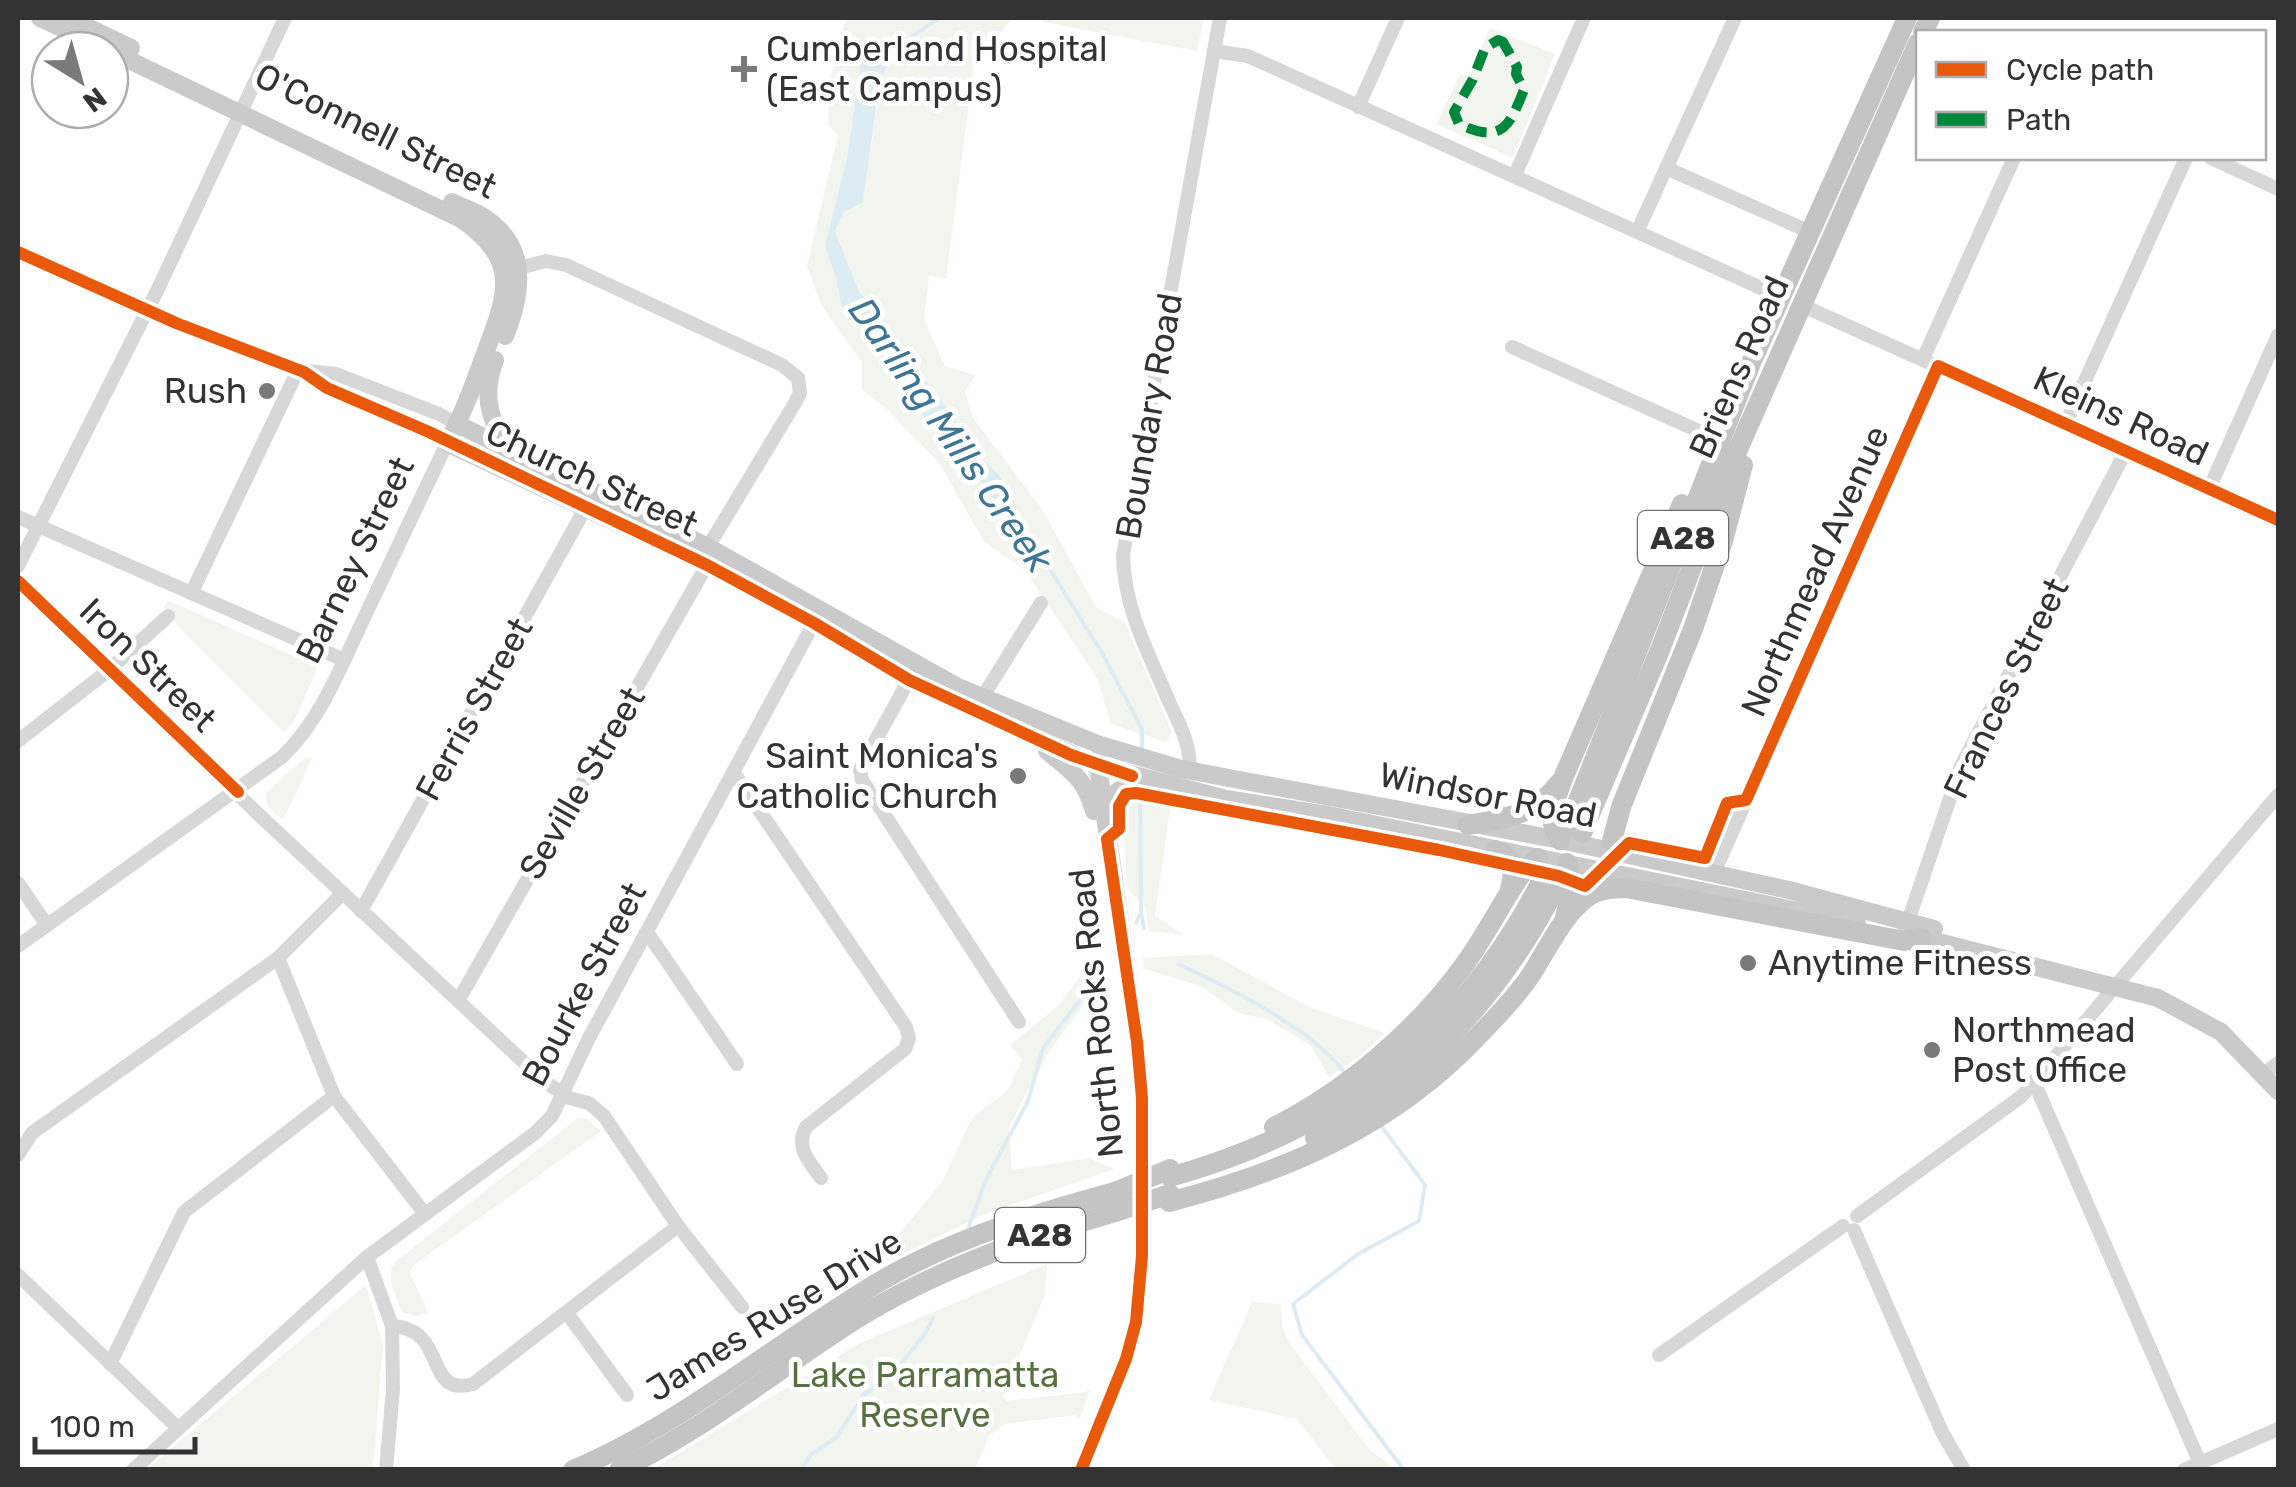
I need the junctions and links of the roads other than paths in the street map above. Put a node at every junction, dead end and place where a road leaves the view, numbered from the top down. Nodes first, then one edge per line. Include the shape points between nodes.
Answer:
1 (40, 18) edge
2 (68, 18) edge
3 (286, 18) edge
4 (1220, 18) edge
5 (1398, 18) edge
6 (1584, 18) edge
7 (1735, 18) edge
8 (66, 30) edge
9 (1916, 42) edge
10 (1916, 43) edge
11 (1214, 51) junction
12 (130, 59) edge
13 (1358, 106) junction
14 (242, 108) junction
15 (2013, 160) edge
16 (2185, 160) edge
17 (2215, 160) edge
18 (1666, 168) junction
19 (1515, 175) junction
20 (2278, 189) edge
21 (1636, 232) junction
22 (1810, 232) junction
23 (18, 252) edge
24 (511, 271) junction
25 (1791, 301) junction
26 (147, 310) junction
27 (2278, 334) edge
28 (1512, 346) dead end
29 (1923, 359) junction
30 (1752, 363) junction
31 (1938, 366) junction
32 (301, 371) junction
33 (1769, 380) junction
34 (2066, 423) junction
35 (457, 424) junction
36 (1712, 437) junction
37 (447, 442) junction
38 (506, 448) junction
39 (2126, 451) junction
40 (2208, 490) junction
41 (586, 507) junction
42 (18, 518) edge
43 (2278, 520) edge
44 (37, 526) junction
45 (707, 556) junction
46 (18, 566) edge
47 (18, 581) edge
48 (192, 592) junction
49 (1041, 603) dead end
50 (168, 616) dead end
51 (817, 616) junction
52 (344, 660) junction
53 (109, 670) junction
54 (913, 673) junction
55 (982, 698) junction
56 (1030, 736) junction
57 (18, 741) edge
58 (1100, 745) junction
59 (1133, 756) joint
60 (1096, 765) junction
61 (1190, 771) junction
62 (734, 773) junction
63 (1564, 776) junction
64 (1162, 779) junction
65 (1133, 781) junction
66 (238, 792) junction
67 (2278, 795) edge
68 (1621, 807) junction
69 (1468, 826) junction
70 (1107, 839) junction
71 (1495, 850) junction
72 (1566, 852) junction
73 (1714, 873) junction
74 (18, 883) edge
75 (1510, 891) junction
76 (343, 893) junction
77 (361, 911) junction
78 (47, 925) junction
79 (1911, 931) junction
80 (647, 932) junction
81 (1559, 932) junction
82 (18, 946) edge
83 (278, 958) junction
84 (2117, 986) junction
85 (458, 1000) junction
86 (1019, 1022) dead end
87 (737, 1064) dead end
88 (2272, 1068) edge
89 (1391, 1080) junction
90 (2035, 1084) junction
91 (2278, 1090) edge
92 (562, 1094) junction
93 (334, 1096) junction
94 (1338, 1116) junction
95 (18, 1156) edge
96 (821, 1178) dead end
97 (1170, 1186) junction
98 (1115, 1202) junction
99 (424, 1214) junction
100 (1851, 1224) junction
101 (678, 1226) junction
102 (367, 1257) junction
103 (18, 1275) edge
104 (742, 1307) dead end
105 (567, 1313) junction
106 (392, 1326) junction
107 (1659, 1355) dead end
108 (110, 1364) junction
109 (628, 1395) dead end
110 (178, 1428) junction
111 (2278, 1429) edge
112 (2201, 1466) edge
113 (133, 1470) edge
114 (386, 1470) edge
115 (572, 1470) edge
116 (619, 1470) edge
117 (1081, 1470) edge
118 (1964, 1470) edge
119 (2184, 1470) edge

1 - 8 main road, O'Connell Street
2 - 14 main road, O'Connell Street
3 - 14 street
4 - 11 street, Boundary Road
5 - 13 street
6 - 19 street
7 - 18 street
9 - 22 highway, Briens Road / A28
10 - 25 highway, Briens Road / A28
11 - 13 street, Kleins Road via 1248,56
11 - 61 street, Boundary Road via 1124,555 1134,619 1190,747
12 - 14 main road, O'Connell Street
13 - 19 street, Kleins Road
14 - 24 main road, O'Connell Street via 461,219
14 - 26 street
15 - 29 street
16 - 34 street
17 - 20 street
18 - 21 street
18 - 22 street
19 - 21 street, Kleins Road
21 - 25 street, Kleins Road
22 - 25 highway, Briens Road / A28
23 - 26 street, Church Street
24 - 35 main road, Barney Street
24 - 38 main road via 519,292 486,394
24 - 45 street, Seville Street via 546,261 566,264 798,378 795,404
25 - 29 street, Kleins Road
25 - 30 highway, Briens Road / A28
25 - 33 highway, Briens Road / A28
26 - 32 street, Church Street
26 - 44 street
27 - 40 street
28 - 36 street
29 - 31 street, Kleins Road
30 - 36 highway
30 - 72 highway, A28
31 - 34 street, Kleins Road
31 - 73 street, Northmead Avenue
32 - 35 street, Church Street via 336,374
32 - 37 street, Church Street
32 - 48 street
33 - 68 highway via 1692,629
33 - 72 highway, Briens Road / A28 via 1660,650
34 - 39 street, Kleins Road
35 - 37 main road, Barney Street
35 - 38 main road, Church Street
36 - 63 highway
37 - 41 main road, Church Street
37 - 52 street, Barney Street
38 - 45 main road, Church Street
39 - 40 street, Kleins Road
39 - 79 street, Frances Street via 1961,766
40 - 43 street, Kleins Road
41 - 45 main road, Church Street
41 - 77 street, Ferris Street
42 - 44 street
44 - 46 street
44 - 48 street
45 - 51 main road, Church Street
45 - 85 street, Seville Street
47 - 53 street, Iron Street
48 - 52 street
49 - 55 street
50 - 53 street
51 - 54 main road, Church Street
51 - 62 street, Bourke Street
52 - 66 street, Barney Street via 300,740
53 - 57 street
53 - 66 street, Iron Street
54 - 55 main road, Church Street
54 - 56 main road, Church Street
54 - 86 street via 864,760 862,780
55 - 58 main road, Church Street
56 - 60 main road, Church Street
56 - 70 main road, North Rocks Road via 1077,774
58 - 59 main road, Church Street
58 - 60 main road, North Rocks Road
59 - 64 main road, Windsor Road
60 - 65 main road, Church Street
60 - 70 main road, North Rocks Road
61 - 64 main road, Windsor Road
61 - 69 main road, Windsor Road
62 - 80 street, Bourke Street
62 - 96 street via 910,1038 906,1049 806,1127 802,1149
63 - 69 highway via 1526,812
63 - 72 highway via 1552,821
64 - 65 main road, Windsor Road
64 - 71 main road, Windsor Road via 1226,799
65 - 70 main road via 1112,798
66 - 76 street, Iron Street
66 - 78 street, Barney Street
67 - 84 street
68 - 72 highway via 1602,830
68 - 72 highway via 1612,841
69 - 72 main road, Windsor Road via 1533,836
70 - 117 main road, North Rocks Road via 1140,1079 1142,1256 1126,1359
71 - 72 main road, Windsor Road
71 - 75 highway via 1514,868
72 - 73 main road, Windsor Road
72 - 75 highway via 1528,864
72 - 79 main road, Windsor Road via 1601,872
72 - 81 highway via 1572,896
72 - 89 highway, Briens Road / A28 via 1530,936 1484,1001 1431,1058
73 - 79 main road, Windsor Road
74 - 78 street
75 - 89 highway via 1483,938 1416,1022
76 - 77 street, Iron Street
76 - 83 street
77 - 85 street, Iron Street
78 - 82 street, Barney Street
79 - 81 highway via 1904,941 1626,888 1589,896
79 - 84 main road, Windsor Road
80 - 87 street
80 - 92 street, Bourke Street
81 - 89 highway via 1500,1013 1446,1069
83 - 93 street
83 - 95 street via 40,1127
84 - 88 main road, Windsor Road via 2186,1010
84 - 90 street
85 - 92 street, Iron Street
88 - 91 main road, Windsor Road
89 - 94 highway, Briens Road / A28
89 - 94 highway
90 - 100 street
90 - 112 street
92 - 99 street, Bourke Street via 545,1124
92 - 101 street, Iron Street via 604,1116
93 - 99 street
93 - 108 street via 184,1212
94 - 97 highway, James Ruse Drive / A28
94 - 97 highway via 1278,1170
97 - 98 highway, James Ruse Drive / A28, bridge
98 - 115 highway, James Ruse Drive / A28 via 1011,1223 916,1262 652,1431
98 - 116 highway, James Ruse Drive / A28 via 928,1279
99 - 102 street, Bourke Street
100 - 107 street
100 - 118 street
101 - 104 street, Iron Street
101 - 105 street
102 - 106 street
102 - 110 street, Bourke Street
103 - 108 street
105 - 106 street via 473,1384 454,1386 420,1334
105 - 109 street
106 - 114 street
108 - 110 street
110 - 113 street, Bourke Street
111 - 112 street
112 - 119 street

